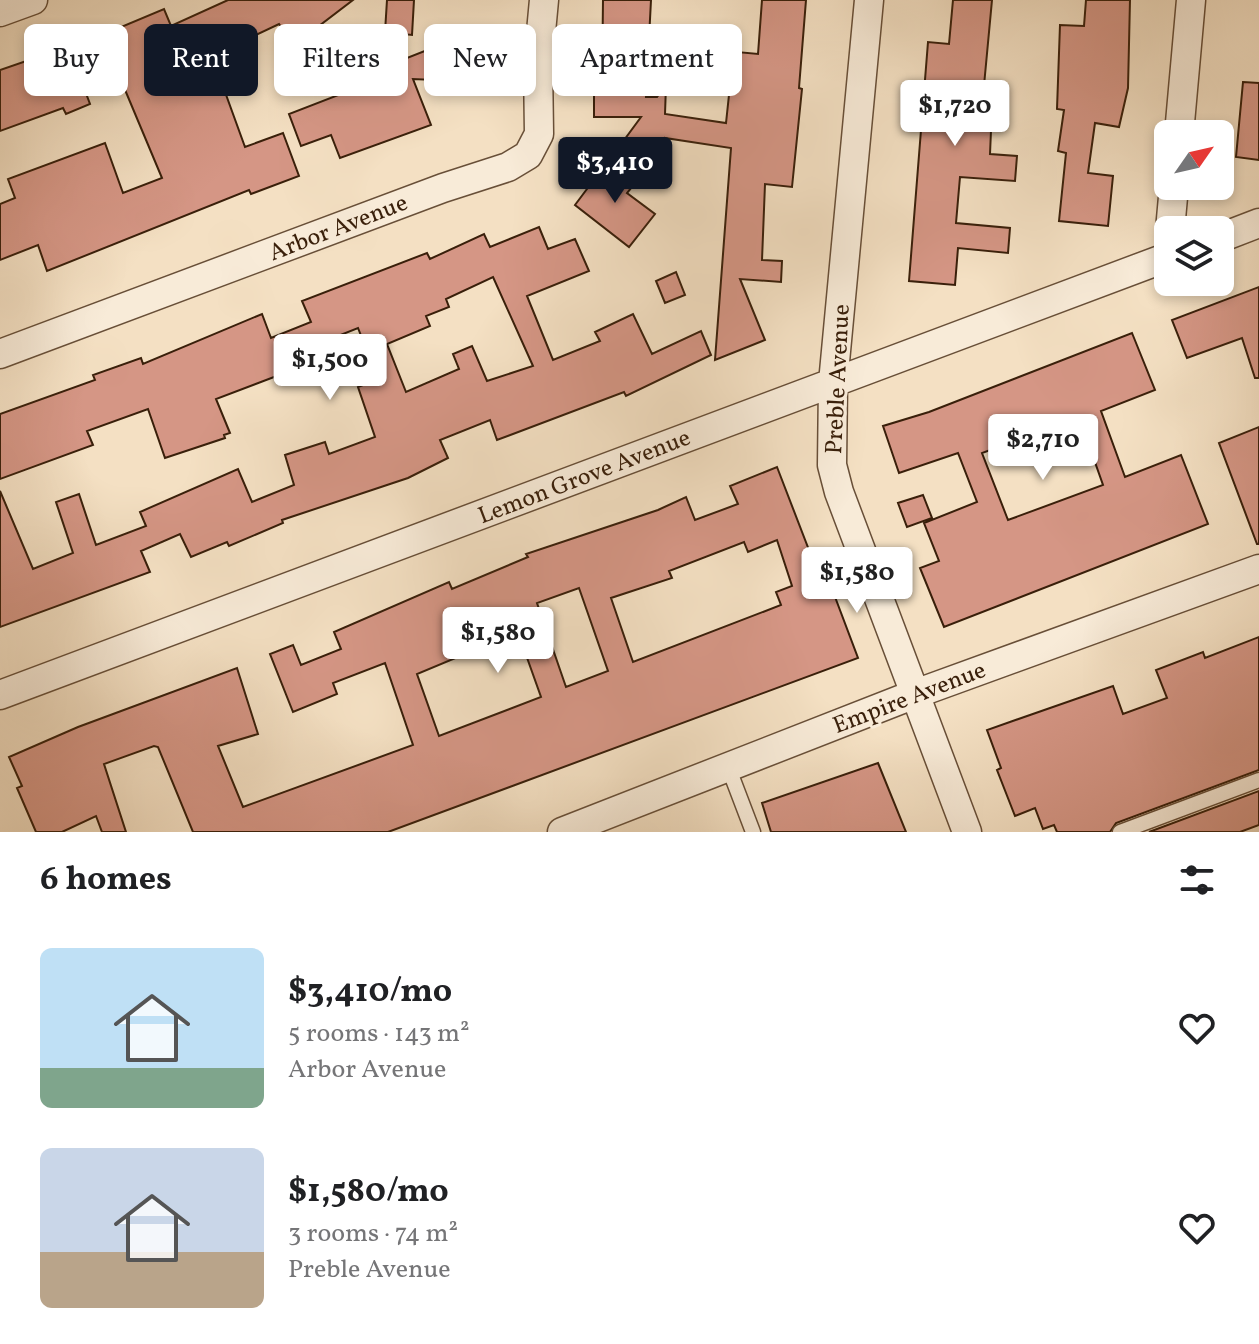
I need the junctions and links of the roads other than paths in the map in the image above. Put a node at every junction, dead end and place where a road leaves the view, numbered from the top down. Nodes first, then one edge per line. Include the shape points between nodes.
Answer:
1 (33, 0) edge
2 (544, 0) edge
3 (869, 0) edge
4 (1191, 0) edge
5 (0, 12) edge
6 (1180, 120) edge
7 (1259, 223) edge
8 (1234, 233) edge
9 (1154, 263) edge
10 (0, 354) edge
11 (833, 383) junction
12 (1259, 569) edge
13 (915, 694) junction
14 (0, 695) edge
15 (729, 769) junction
16 (1259, 780) edge
17 (562, 832) edge
18 (753, 832) edge
19 (967, 832) edge
20 (1120, 832) edge

1 - 5 street
2 - 10 street, Arbor Avenue via 539,134 528,155 508,167
3 - 11 street, Preble Avenue
4 - 6 street
7 - 8 street
9 - 11 street, Lemon Grove Avenue
11 - 13 street, Preble Avenue via 832,465 839,492
11 - 14 street, Lemon Grove Avenue
12 - 13 street, Empire Avenue
13 - 15 street, Empire Avenue
13 - 19 street, Preble Avenue
15 - 17 street, Empire Avenue
15 - 18 lane
16 - 20 lane

